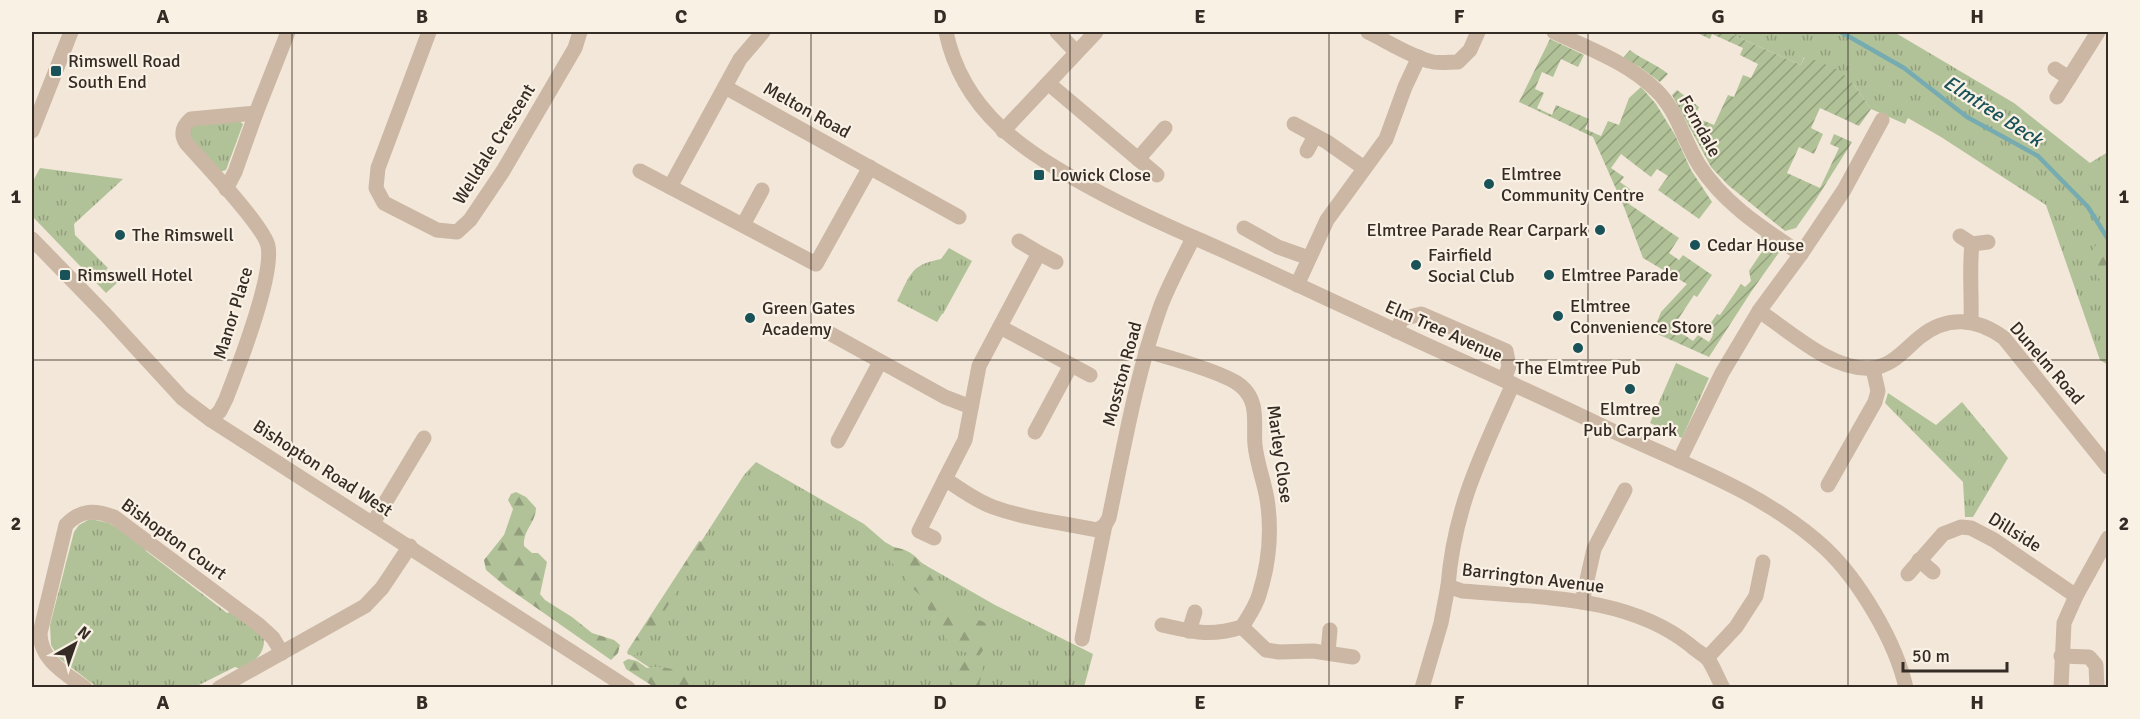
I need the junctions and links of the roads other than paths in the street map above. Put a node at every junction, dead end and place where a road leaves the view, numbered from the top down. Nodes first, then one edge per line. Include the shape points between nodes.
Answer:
1 (72, 32) edge
2 (288, 32) edge
3 (429, 32) edge
4 (580, 32) edge
5 (763, 32) edge
6 (946, 32) edge
7 (1058, 32) edge
8 (1096, 32) edge
9 (1368, 32) edge
10 (1478, 32) edge
11 (1554, 32) edge
12 (2098, 32) edge
13 (1076, 52) junction
14 (1419, 57) junction
15 (2055, 69) dead end
16 (2069, 78) junction
17 (1048, 83) junction
18 (725, 87) junction
19 (2056, 97) dead end
20 (256, 113) junction
21 (1882, 120) dead end
22 (1294, 124) dead end
23 (1165, 128) dead end
24 (32, 131) edge
25 (1003, 131) junction
26 (1315, 136) junction
27 (1307, 151) dead end
28 (1138, 159) junction
29 (870, 167) junction
30 (1364, 168) junction
31 (640, 171) dead end
32 (1157, 175) dead end
33 (670, 187) junction
34 (226, 189) junction
35 (762, 190) dead end
36 (959, 217) dead end
37 (743, 225) junction
38 (1244, 228) dead end
39 (1193, 238) junction
40 (32, 239) edge
41 (1019, 241) dead end
42 (1988, 242) dead end
43 (1039, 253) junction
44 (1802, 254) junction
45 (1309, 258) junction
46 (1056, 262) dead end
47 (1297, 285) junction
48 (1759, 311) junction
49 (1971, 321) junction
50 (1000, 327) junction
51 (1396, 331) junction
52 (831, 334) dead end
53 (1146, 351) junction
54 (880, 362) junction
55 (1071, 364) junction
56 (1873, 369) junction
57 (1090, 375) dead end
58 (1509, 382) junction
59 (971, 407) junction
60 (212, 420) junction
61 (1035, 432) dead end
62 (424, 438) dead end
63 (838, 441) dead end
64 (1679, 461) junction
65 (2109, 467) edge
66 (945, 479) junction
67 (1828, 485) dead end
68 (1625, 490) dead end
69 (373, 523) junction
70 (1101, 528) junction
71 (934, 538) dead end
72 (2109, 538) edge
73 (410, 546) junction
74 (1920, 560) junction
75 (1763, 562) dead end
76 (1933, 572) dead end
77 (1908, 574) dead end
78 (1448, 586) junction
79 (2076, 596) junction
80 (1582, 602) junction
81 (1195, 612) dead end
82 (1162, 625) dead end
83 (1242, 627) junction
84 (1330, 630) dead end
85 (1189, 631) junction
86 (1082, 639) dead end
87 (1328, 652) junction
88 (282, 653) junction
89 (2061, 656) junction
90 (1353, 657) dead end
91 (1707, 658) junction
92 (85, 687) edge
93 (219, 687) edge
94 (628, 687) edge
95 (1422, 687) edge
96 (1723, 687) edge
97 (1906, 687) edge
98 (2061, 687) edge
99 (2097, 687) edge

1 - 24 street
2 - 20 street
3 - 4 street, Welldale Crescent via 378,168 376,188 384,203 437,230 457,232 470,220 503,171 575,48
5 - 18 street via 747,49
6 - 25 street, Elm Tree Avenue via 954,63 966,84
7 - 13 street
8 - 13 street
9 - 14 street
10 - 14 street via 1470,50 1458,62 1430,62
11 - 44 street, Ferndale via 1607,56 1659,92 1713,186 1757,224
12 - 16 street
13 - 17 street
14 - 30 street via 1386,139
15 - 16 street
16 - 19 street
17 - 25 street
17 - 28 street
18 - 29 street, Melton Road
18 - 33 street
20 - 34 street
20 - 34 street, Manor Place via 191,119 183,130 186,143
21 - 44 street via 1844,190
22 - 26 street
23 - 28 street
25 - 39 street, Elm Tree Avenue via 1046,164
26 - 27 street
26 - 30 street
28 - 32 street
29 - 36 street, Melton Road
29 - 37 street via 816,264
30 - 45 street via 1327,219
31 - 33 street
33 - 37 street
34 - 60 street, Manor Place via 263,234 269,262 231,387
35 - 37 street
38 - 45 street via 1278,247
39 - 47 street, Elm Tree Avenue
39 - 53 street, Mosston Road via 1161,305
40 - 60 street, Bishopton Road West via 182,398
41 - 43 street
42 - 49 street via 1966,240 1973,294
43 - 46 street
43 - 50 street
44 - 48 street
45 - 47 street
47 - 51 street, Elm Tree Avenue
48 - 56 street via 1839,363
48 - 64 street
49 - 56 street via 1935,327 1886,365
49 - 65 street, Dunelm Road via 2004,338
50 - 55 street
50 - 59 street via 980,366
51 - 58 street, Elm Tree Avenue
51 - 58 street via 1402,319 1421,314 1506,351
52 - 54 street
53 - 70 street, Mosston Road via 1109,518
53 - 83 street, Marley Close via 1240,384 1252,398 1255,443 1270,529 1259,597
54 - 59 street
54 - 63 street
55 - 57 street
55 - 61 street
56 - 67 street via 1878,391 1875,402
58 - 64 street, Elm Tree Avenue
58 - 78 street, Barrington Avenue via 1462,507
59 - 66 street via 965,440
60 - 69 street, Bishopton Road West
62 - 69 street
64 - 97 street, Elm Tree Avenue via 1747,494 1826,549 1873,609
66 - 70 street via 991,507
66 - 71 street via 920,531
68 - 80 street via 1594,549
69 - 73 street, Bishopton Road West
70 - 86 street, Mosston Road
72 - 79 street
73 - 88 street via 365,606
73 - 94 street, Bishopton Road West
74 - 76 street
74 - 77 street, Dillside
74 - 79 street, Dillside via 1943,534 1961,527 1971,528
75 - 91 street via 1756,596 1736,627
78 - 80 street, Barrington Avenue via 1462,591
78 - 95 street via 1442,623
79 - 89 street via 2064,623
80 - 91 street, Barrington Avenue via 1659,624
81 - 85 street
82 - 85 street
83 - 85 street via 1221,633
83 - 87 street via 1266,650
84 - 87 street
87 - 90 street
88 - 92 street, Bishopton Court via 259,625 114,517 85,512 66,525 40,641 47,658
88 - 93 street
89 - 98 street
89 - 99 street via 2089,657 2096,666
91 - 96 street, Barrington Avenue

